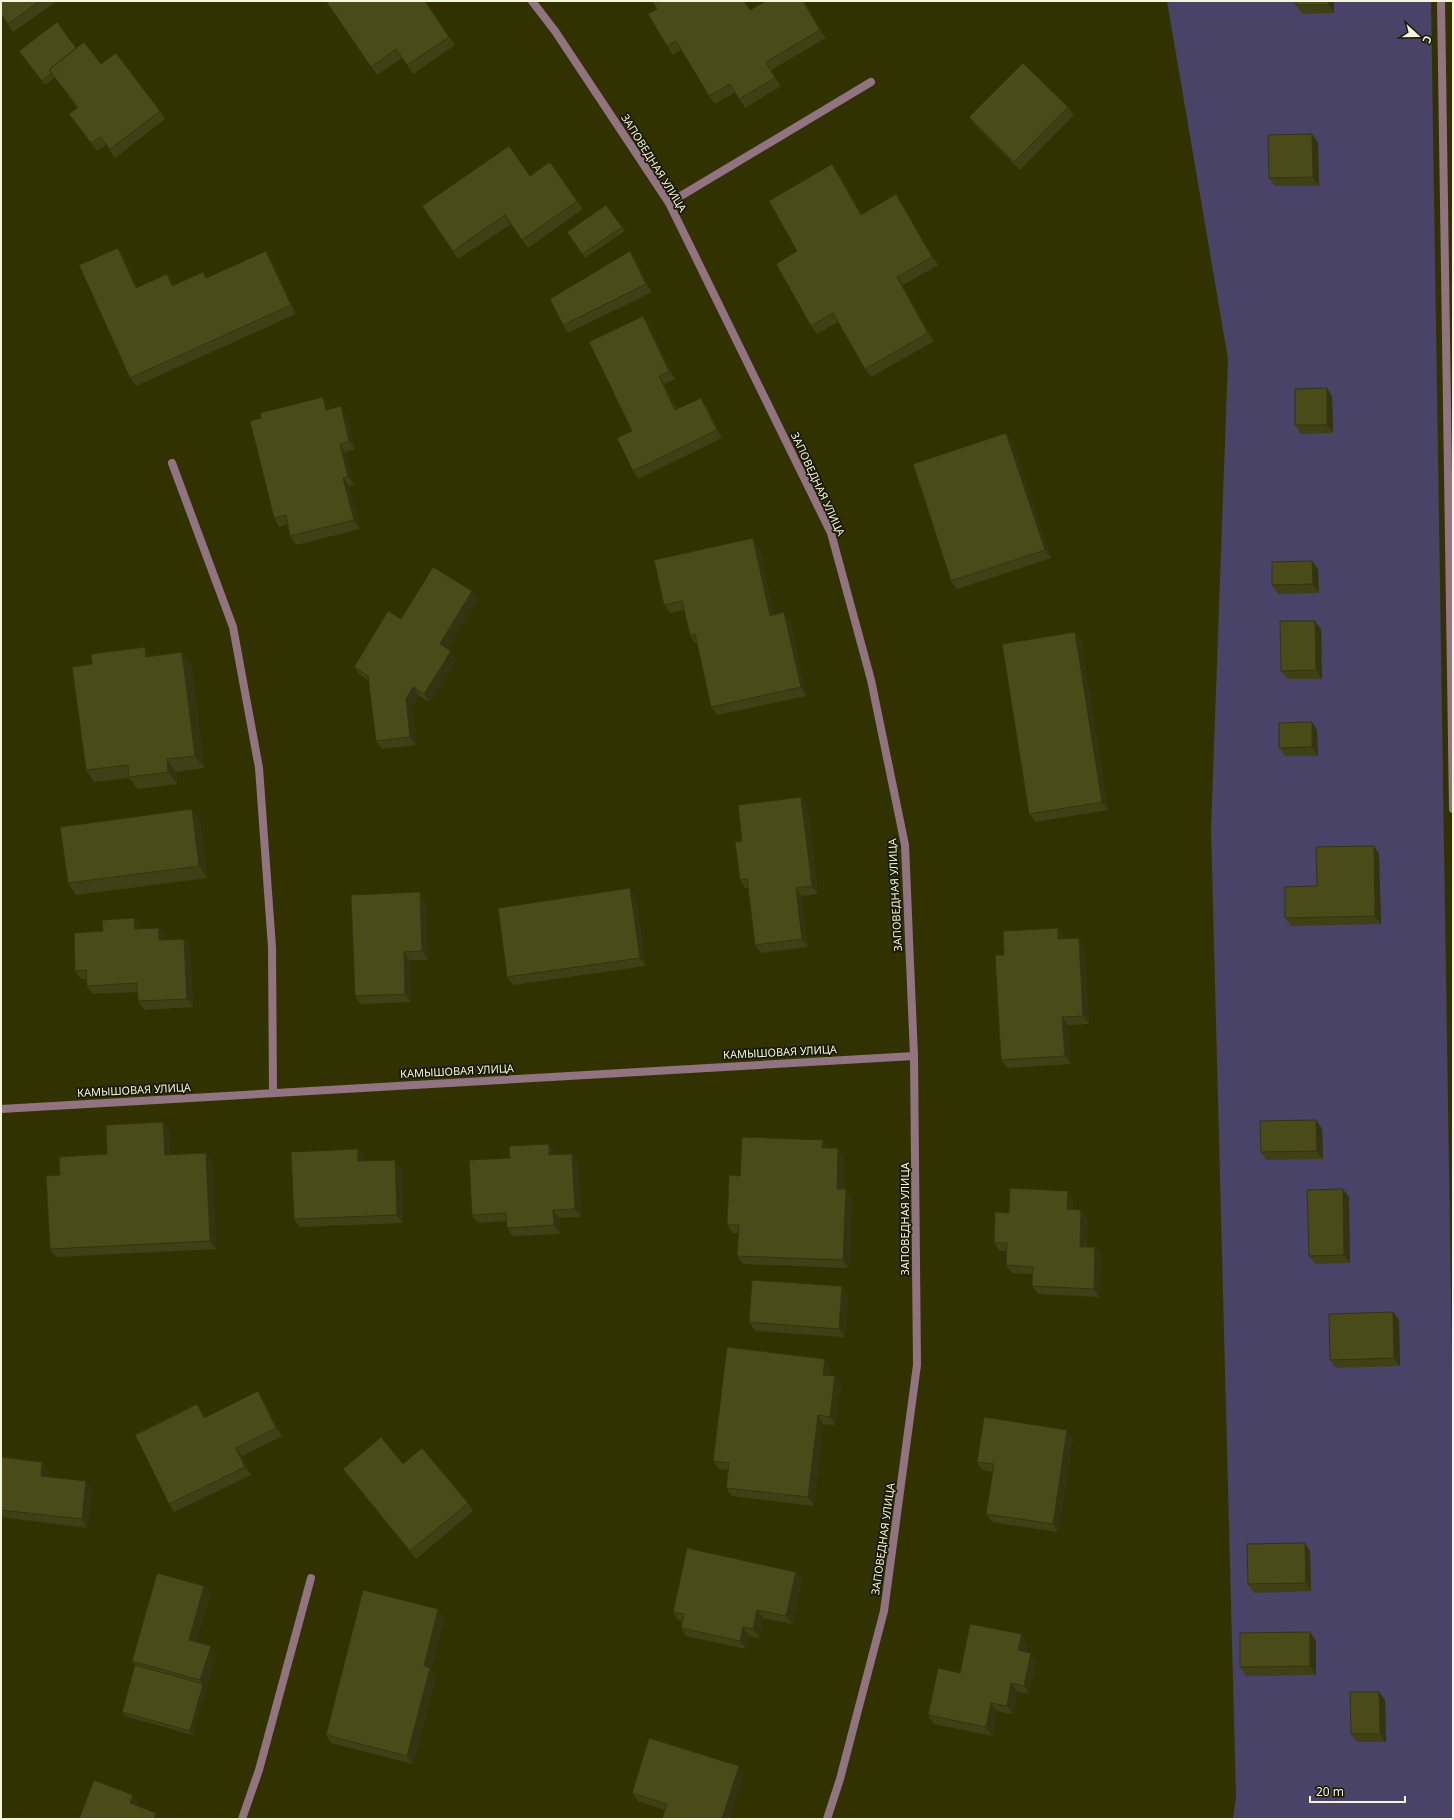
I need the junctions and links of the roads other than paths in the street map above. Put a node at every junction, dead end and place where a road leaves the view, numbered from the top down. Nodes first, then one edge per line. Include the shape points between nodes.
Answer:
1 (532, 1) edge
2 (1440, 1) edge
3 (871, 82) dead end
4 (669, 203) junction
5 (172, 463) dead end
6 (1453, 810) edge
7 (914, 1056) junction
8 (273, 1093) junction
9 (1, 1109) edge
10 (311, 1578) dead end
11 (242, 1819) edge
12 (827, 1819) edge

1 - 4 street, ЗАПОВЕДНАЯ УЛИЦА via 555,31
2 - 6 street
3 - 4 street
4 - 7 street, ЗАПОВЕДНАЯ УЛИЦА via 832,533 871,680 905,845
5 - 8 street via 233,627 259,768 272,947
7 - 8 street, КАМЫШОВАЯ УЛИЦА
7 - 12 street, ЗАПОВЕДНАЯ УЛИЦА via 917,1365 884,1611
8 - 9 street, КАМЫШОВАЯ УЛИЦА
10 - 11 street via 259,1770

